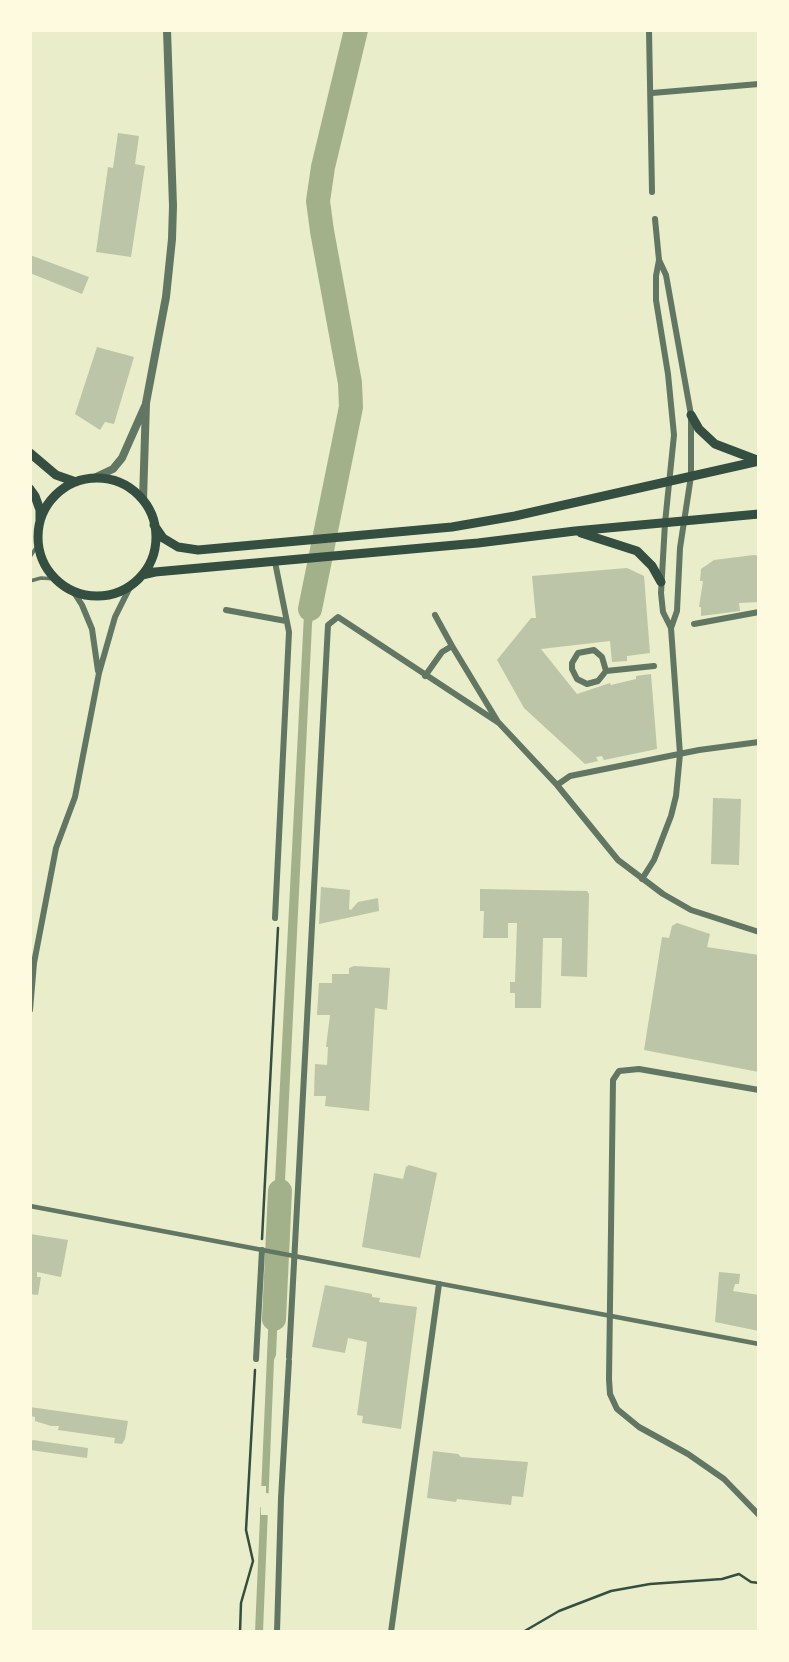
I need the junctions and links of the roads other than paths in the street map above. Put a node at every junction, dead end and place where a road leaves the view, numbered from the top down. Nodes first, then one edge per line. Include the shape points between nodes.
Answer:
1 (167, 30) edge
2 (649, 30) edge
3 (759, 84) edge
4 (652, 93) junction
5 (652, 192) dead end
6 (655, 219) dead end
7 (659, 260) junction
8 (146, 403) junction
9 (691, 415) junction
10 (30, 453) edge
11 (759, 461) edge
12 (691, 476) junction
13 (94, 478) junction
14 (670, 481) junction
15 (76, 482) junction
16 (30, 489) edge
17 (143, 500) junction
18 (759, 514) edge
19 (684, 521) junction
20 (665, 523) junction
21 (40, 525) junction
22 (155, 525) junction
23 (575, 531) junction
24 (39, 543) junction
25 (30, 557) edge
26 (275, 562) junction
27 (142, 575) junction
28 (56, 579) junction
29 (30, 582) edge
30 (661, 582) junction
31 (131, 585) junction
32 (73, 591) junction
33 (226, 610) dead end
34 (759, 612) edge
35 (435, 615) dead end
36 (286, 621) junction
37 (694, 624) dead end
38 (671, 628) junction
39 (452, 646) junction
40 (654, 666) dead end
41 (606, 671) junction
42 (99, 673) junction
43 (425, 676) junction
44 (499, 723) junction
45 (759, 742) edge
46 (680, 754) junction
47 (557, 785) junction
48 (642, 879) junction
49 (275, 918) road end
50 (759, 932) edge
51 (30, 1010) edge
52 (759, 1090) edge
53 (30, 1206) edge
54 (263, 1250) junction
55 (293, 1256) junction
56 (439, 1284) junction
57 (610, 1316) junction
58 (759, 1344) edge
59 (256, 1359) road end
60 (759, 1515) edge
61 (277, 1632) edge
62 (391, 1632) edge

1 - 8 street via 172,239
2 - 4 street
3 - 4 street
4 - 5 street
6 - 7 street
7 - 9 street via 666,275
7 - 14 street via 656,300 673,425
8 - 13 street via 122,458 113,469
8 - 17 street
9 - 11 main road via 715,444
9 - 12 street
10 - 15 main road via 56,475
11 - 12 main road
12 - 14 main road
12 - 19 street
13 - 15 main road
13 - 17 main road via 120,483
14 - 20 street
14 - 22 main road via 478,523 198,550 163,538
15 - 21 main road via 50,502
16 - 21 main road via 40,510
17 - 22 main road
18 - 19 main road
19 - 20 main road
19 - 38 street via 677,611
20 - 23 main road
20 - 30 street
21 - 24 main road
22 - 27 main road via 155,549
23 - 26 main road
23 - 30 main road via 633,549 647,560
24 - 25 lane
24 - 28 main road
26 - 27 main road
26 - 36 street
27 - 31 main road
28 - 29 lane
28 - 32 main road
30 - 38 street via 663,612
31 - 32 main road via 107,595
31 - 42 street via 115,617
32 - 42 street via 92,629
33 - 36 street
34 - 37 street
35 - 39 street
36 - 49 street via 289,636
38 - 46 street
39 - 43 street
39 - 44 street
40 - 41 street
41 - 41 street via 594,650 578,653 572,663 573,674 587,684 598,681
42 - 51 street via 75,797 56,848
43 - 44 street
43 - 55 street via 338,617 328,625
44 - 47 street
45 - 46 street
46 - 47 street via 570,776
46 - 48 street via 671,816
47 - 48 street via 618,860
48 - 50 street via 684,907
52 - 57 street via 639,1069 619,1071 615,1076
53 - 54 street
54 - 55 street
54 - 59 street
55 - 56 street
55 - 61 street
56 - 57 street
56 - 62 street
57 - 58 street
57 - 60 street via 609,1387 617,1409 724,1479

